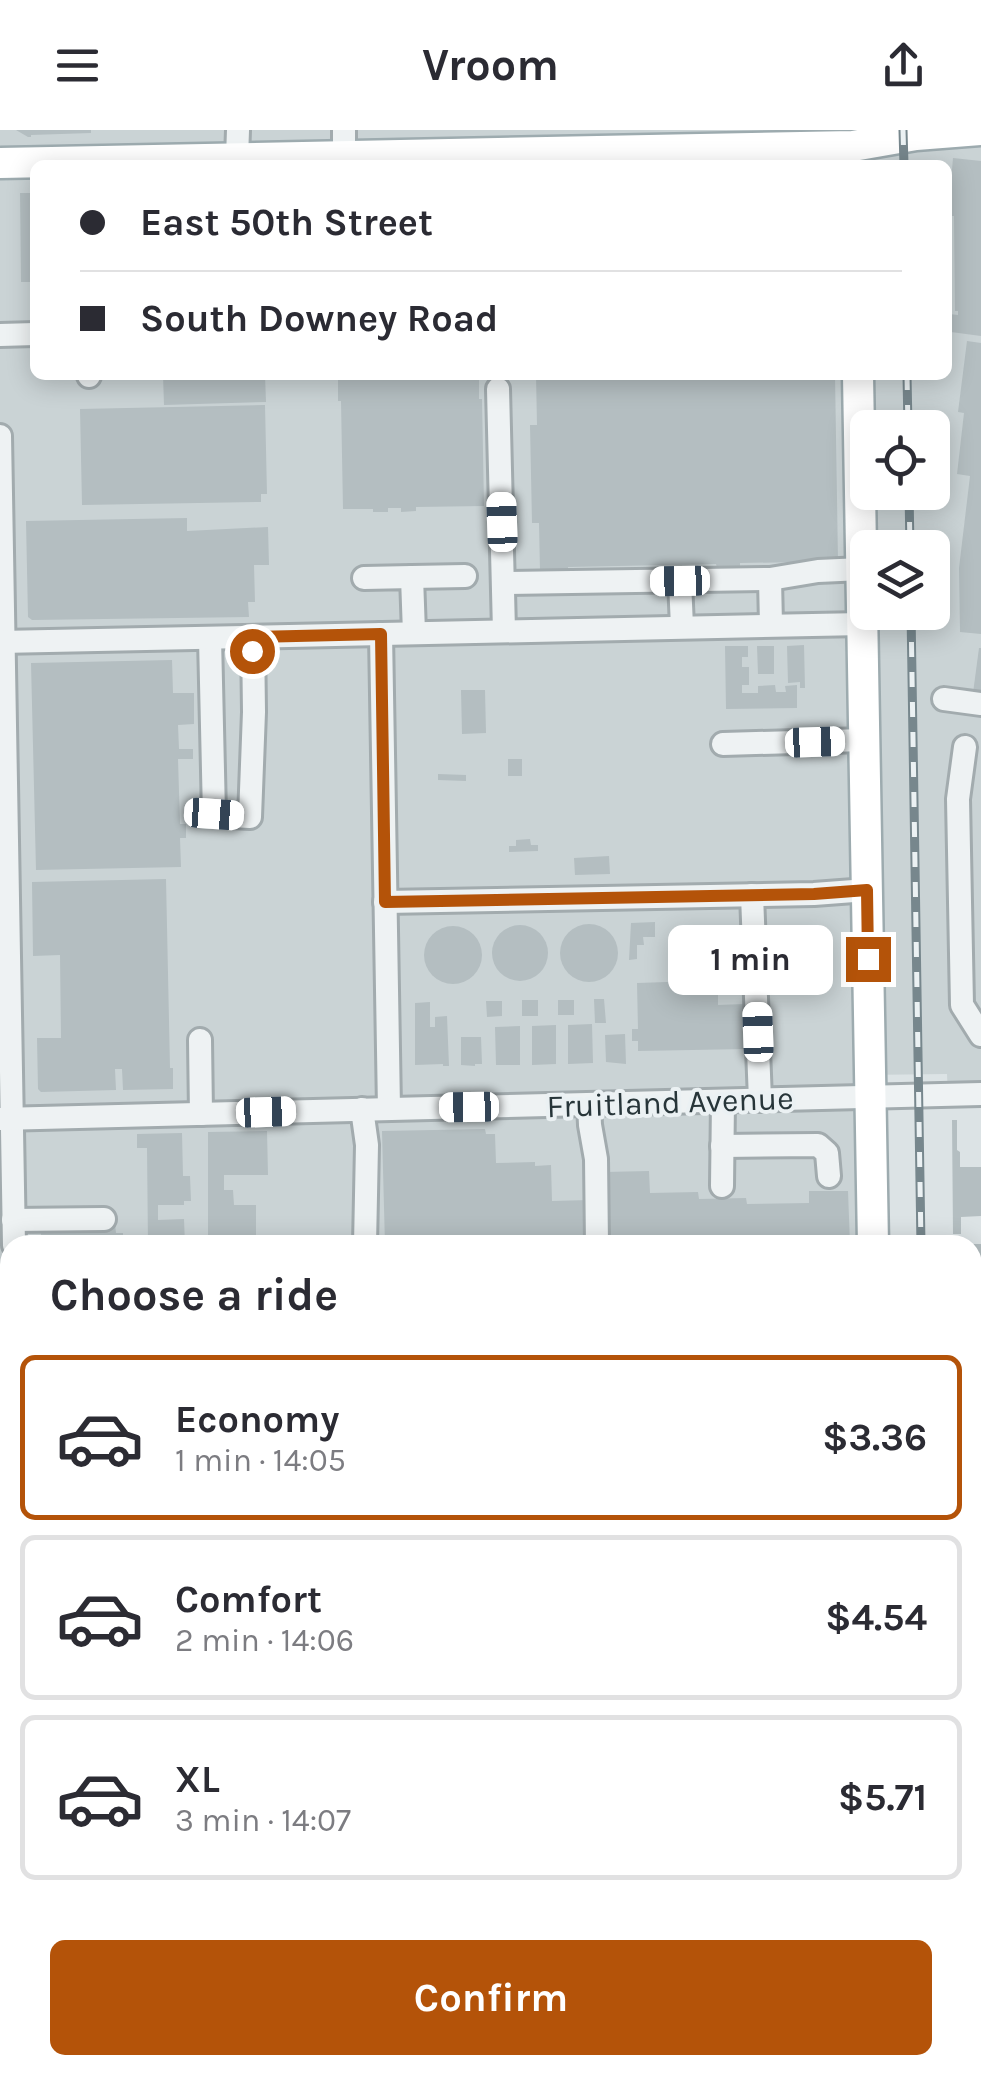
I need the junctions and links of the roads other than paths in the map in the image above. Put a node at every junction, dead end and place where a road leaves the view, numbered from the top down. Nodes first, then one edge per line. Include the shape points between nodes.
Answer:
1 (981, 130) edge
2 (344, 143) edge
3 (237, 144) edge
4 (853, 147) edge
5 (711, 157) edge
6 (458, 159) edge
7 (37, 160) edge
8 (398, 160) edge
9 (30, 161) edge
10 (0, 163) edge
11 (30, 334) edge
12 (0, 335) edge
13 (858, 380) edge
14 (498, 388) dead end
15 (0, 436) edge
16 (0, 480) edge
17 (861, 530) edge
18 (850, 570) edge
19 (465, 576) dead end
20 (412, 577) junction
21 (364, 578) dead end
22 (770, 579) junction
23 (680, 581) junction
24 (504, 584) junction
25 (850, 624) edge
26 (772, 625) junction
27 (682, 627) junction
28 (863, 630) edge
29 (504, 631) junction
30 (414, 633) junction
31 (381, 634) junction
32 (252, 637) junction
33 (210, 638) junction
34 (2, 642) edge
35 (944, 699) dead end
36 (981, 704) edge
37 (864, 740) junction
38 (723, 744) dead end
39 (965, 747) dead end
40 (4, 890) edge
41 (867, 890) junction
42 (752, 895) junction
43 (385, 902) junction
44 (981, 1035) edge
45 (200, 1040) dead end
46 (981, 1094) edge
47 (871, 1096) junction
48 (760, 1100) junction
49 (723, 1101) junction
50 (589, 1104) junction
51 (389, 1109) junction
52 (362, 1110) junction
53 (201, 1114) junction
54 (5, 1118) edge
55 (722, 1146) junction
56 (828, 1176) dead end
57 (722, 1186) dead end
58 (104, 1219) dead end
59 (13, 1220) junction
60 (14, 1235) edge
61 (365, 1235) edge
62 (597, 1235) edge
63 (873, 1235) edge

1 - 4 main road
2 - 3 main road
2 - 8 main road
3 - 7 main road
4 - 5 main road
5 - 6 main road
6 - 8 main road
9 - 10 main road
11 - 12 street
13 - 17 main road
14 - 24 street
15 - 16 street
16 - 34 street
18 - 22 street
19 - 20 street
20 - 21 street
20 - 30 street
22 - 23 street
22 - 26 street
23 - 24 street
23 - 27 street
24 - 29 street
25 - 26 street
26 - 27 street
27 - 29 street
28 - 37 main road
29 - 30 street
30 - 31 street
31 - 32 street
31 - 43 street
32 - 33 street
32 - 33 street via 250,817 214,814
33 - 34 street
34 - 40 street
35 - 36 street
37 - 38 street
37 - 41 main road
39 - 44 street via 958,798 962,1005
40 - 54 street
41 - 42 street
41 - 47 main road
42 - 43 street
42 - 48 street
43 - 51 street
45 - 53 street
46 - 47 street, Fruitland Avenue
47 - 48 street, Fruitland Avenue
47 - 63 main road
48 - 49 street, Fruitland Avenue
49 - 50 street, Fruitland Avenue
49 - 55 street
50 - 51 street, Fruitland Avenue
50 - 62 street
51 - 52 street, Fruitland Avenue
52 - 53 street, Fruitland Avenue
52 - 61 street
53 - 54 street, Fruitland Avenue
54 - 59 street
55 - 56 street via 818,1145 827,1153
55 - 57 street
58 - 59 street
59 - 60 street

